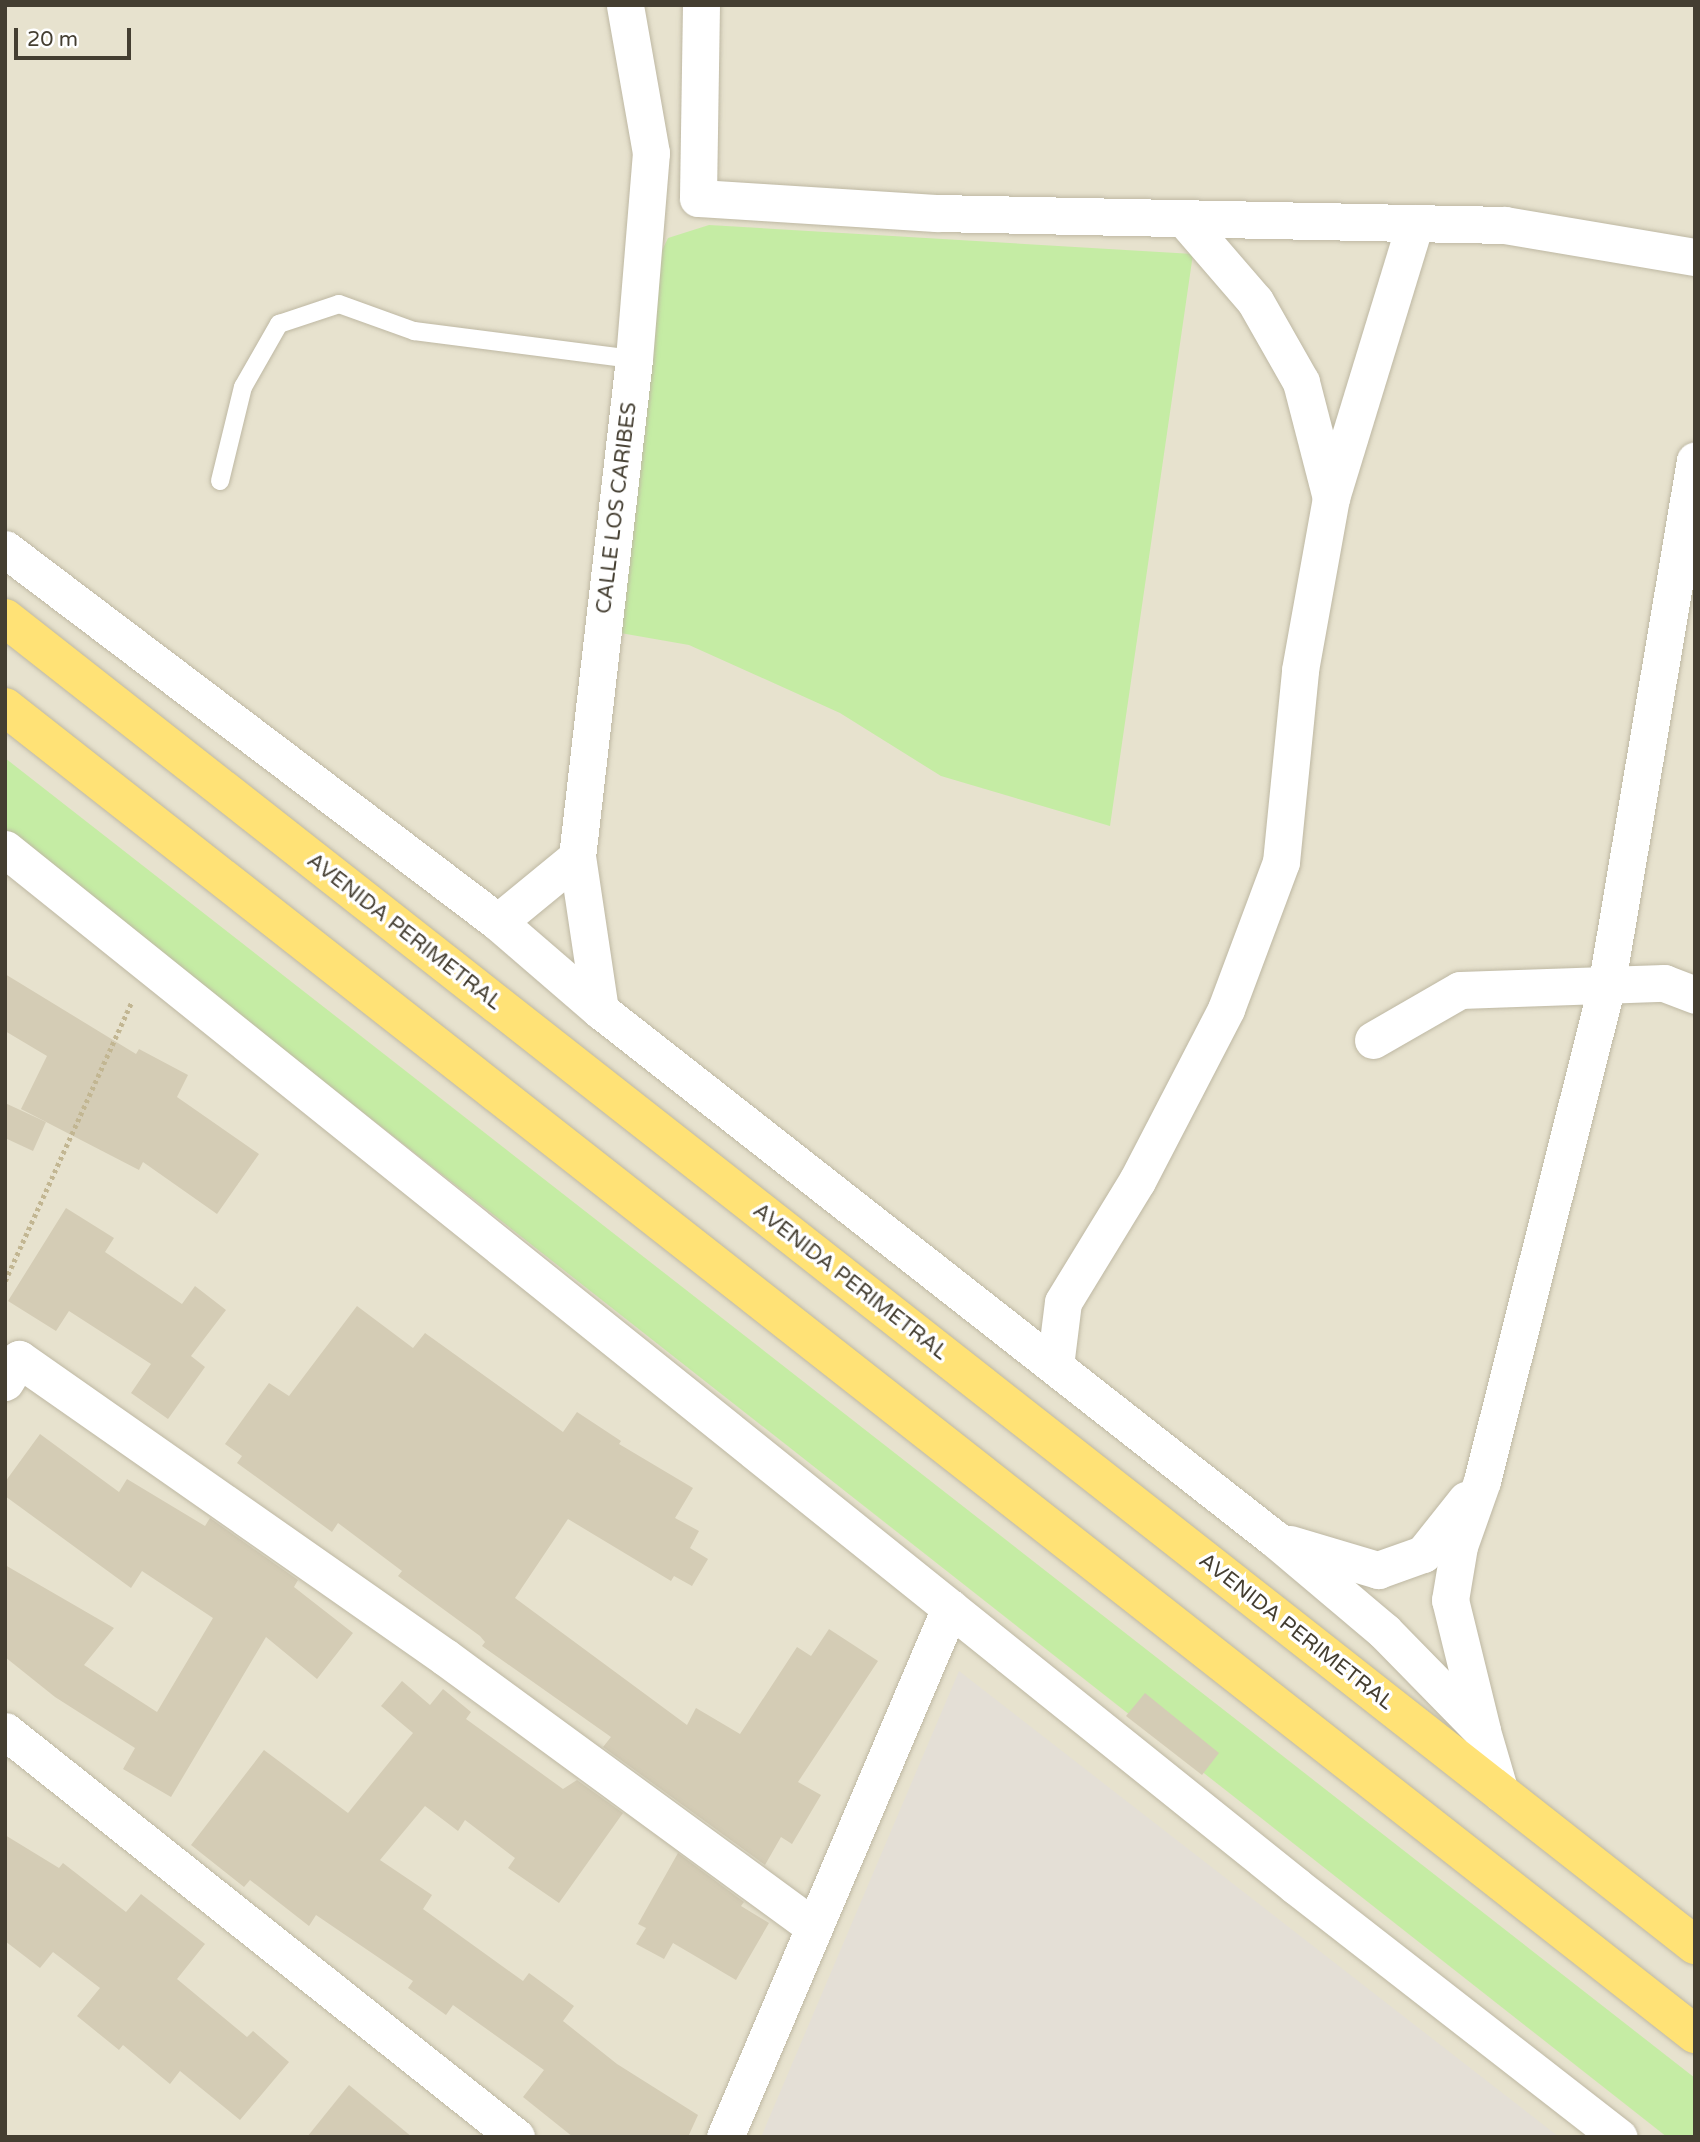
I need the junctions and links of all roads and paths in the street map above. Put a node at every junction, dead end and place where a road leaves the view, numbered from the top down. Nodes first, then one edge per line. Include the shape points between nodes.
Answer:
1 (625, 5) edge
2 (701, 5) edge
3 (1185, 220) junction
4 (1415, 224) junction
5 (1695, 257) edge
6 (634, 359) junction
7 (1695, 460) edge
8 (220, 481) dead end
9 (1331, 498) junction
10 (5, 549) edge
11 (5, 618) edge
12 (5, 707) edge
13 (5, 849) edge
14 (577, 858) junction
15 (498, 922) junction
16 (149, 964) junction
17 (1606, 988) junction
18 (1695, 995) edge
19 (600, 1010) junction
20 (1373, 1040) dead end
21 (5, 1281) edge
22 (1055, 1366) junction
23 (5, 1382) edge
24 (1482, 1480) junction
25 (1275, 1539) junction
26 (950, 1608) junction
27 (5, 1731) edge
28 (1482, 1731) junction
29 (1500, 1792) junction
30 (814, 1927) junction
31 (1695, 1945) edge
32 (1695, 2034) edge
33 (516, 2137) edge
34 (725, 2137) edge
35 (1619, 2137) edge

1 - 6 street, CALLE LOS CARIBES via 651,153
2 - 3 street via 698,198 937,213
3 - 4 street
3 - 9 street via 1255,301 1301,382
4 - 5 street via 1505,225
4 - 9 street
6 - 8 lane via 414,331 339,304 279,324 243,387
6 - 14 street, CALLE LOS CARIBES
7 - 17 street
9 - 22 street via 1300,670 1282,862 1226,1009 1138,1181 1063,1301
10 - 15 street
11 - 29 highway, AVENIDA PERIMETRAL
12 - 32 highway
13 - 16 street
14 - 15 street
14 - 19 street, CALLE LOS CARIBES
15 - 19 street
16 - 21 path
16 - 26 street
17 - 18 street via 1664,983
17 - 20 street via 1460,990
17 - 24 street
19 - 22 street
22 - 25 street
23 - 30 street via 19,1359 445,1657
24 - 25 street via 1423,1554 1378,1570
24 - 28 street via 1459,1546 1450,1600
25 - 28 street via 1384,1631
26 - 30 street
26 - 35 street
27 - 33 street
28 - 29 street
29 - 31 highway, AVENIDA PERIMETRAL
30 - 34 street

